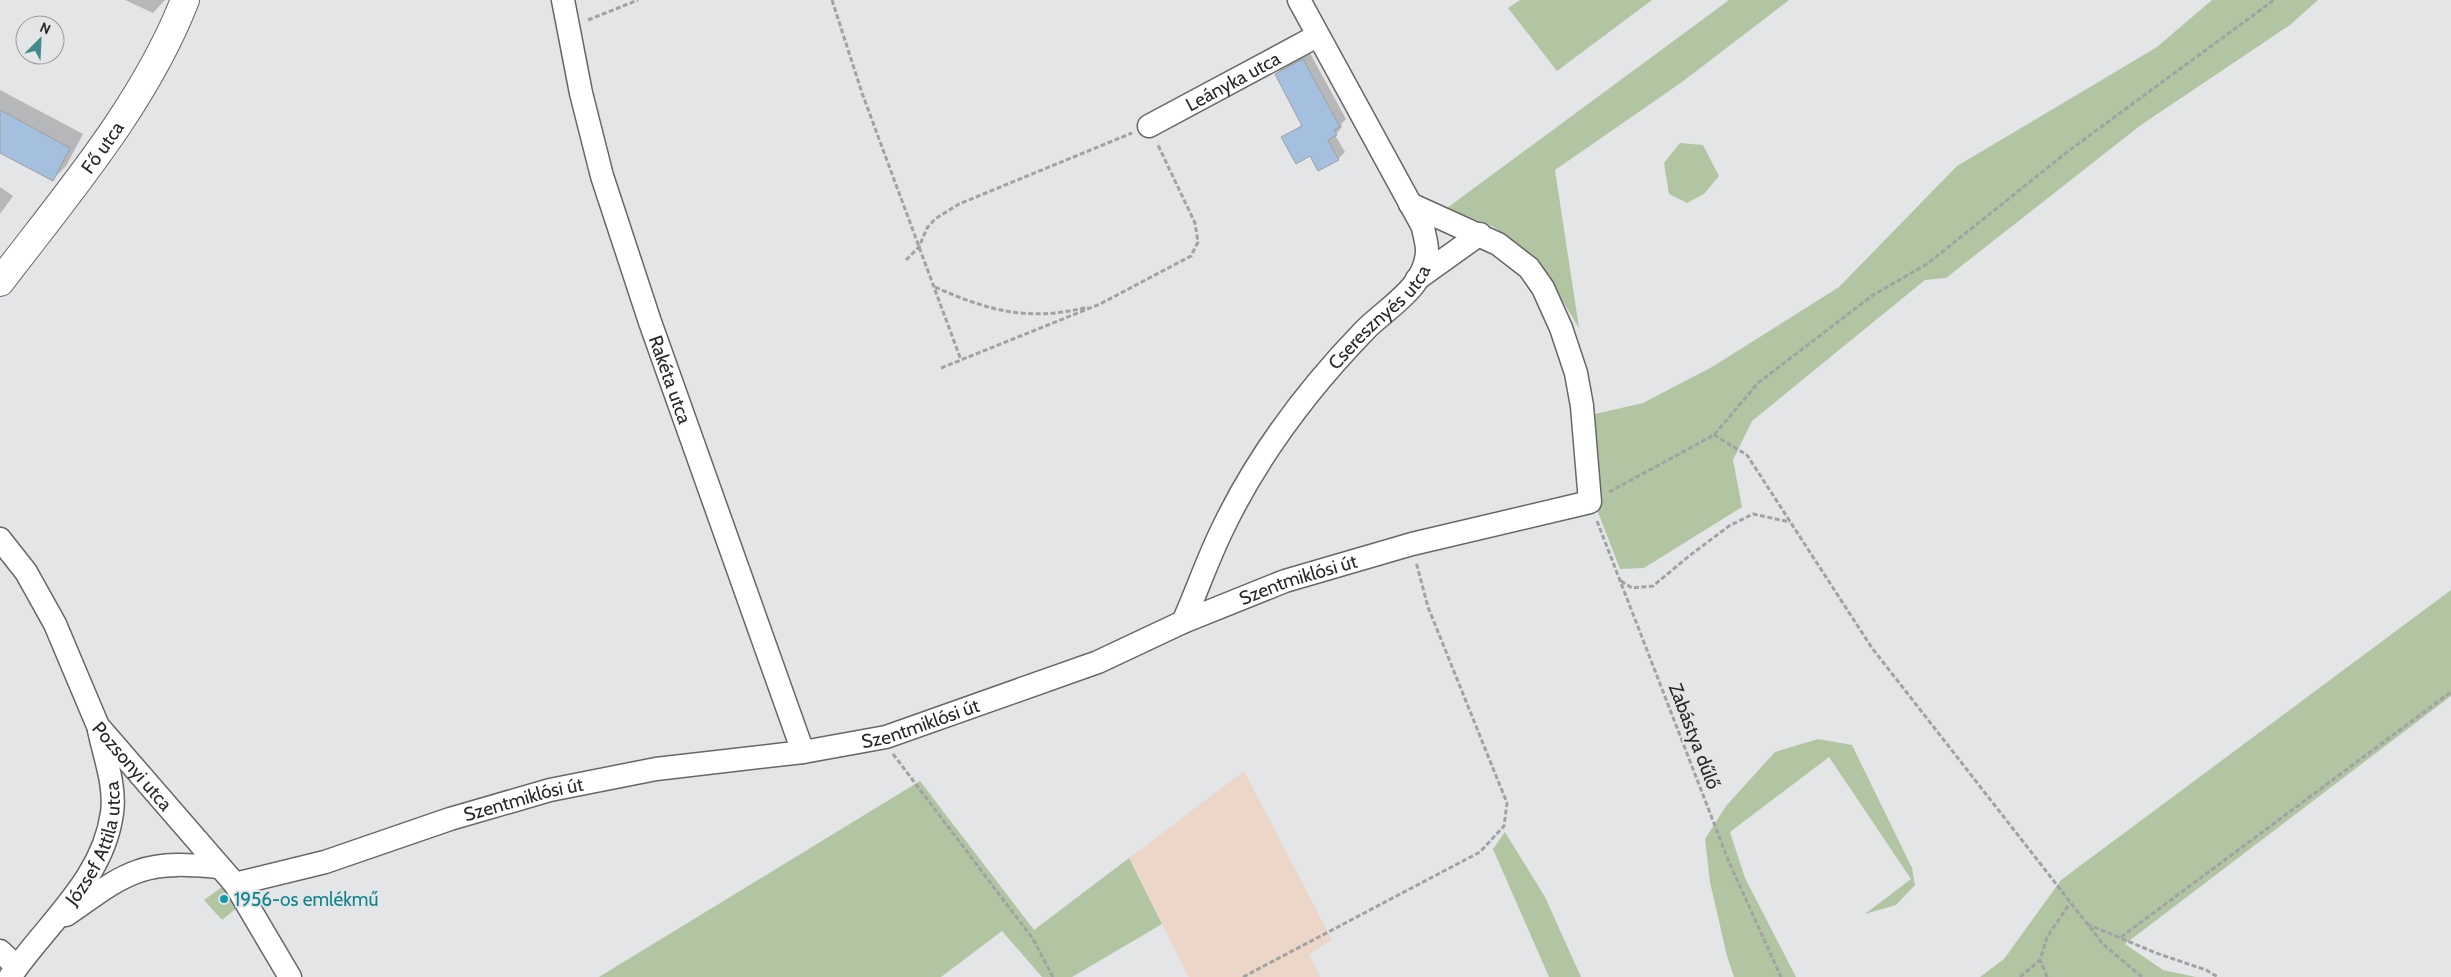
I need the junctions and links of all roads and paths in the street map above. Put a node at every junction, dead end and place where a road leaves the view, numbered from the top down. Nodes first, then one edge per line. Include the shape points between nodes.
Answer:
1 (185, 0) edge
2 (563, 0) edge
3 (638, 0) edge
4 (832, 0) edge
5 (1299, 0) edge
6 (2274, 0) edge
7 (568, 28) junction
8 (1318, 36) junction
9 (1149, 126) junction
10 (1410, 204) junction
11 (1480, 234) junction
12 (919, 246) junction
13 (906, 260) dead end
14 (1417, 279) junction
15 (0, 282) edge
16 (934, 286) junction
17 (1100, 304) junction
18 (961, 360) junction
19 (941, 368) dead end
20 (1714, 435) junction
21 (1590, 502) junction
22 (1790, 522) junction
23 (0, 539) edge
24 (1412, 544) junction
25 (1620, 581) junction
26 (1183, 622) junction
27 (2451, 692) edge
28 (98, 726) junction
29 (886, 737) junction
30 (803, 752) junction
31 (219, 867) junction
32 (235, 884) junction
33 (2070, 903) junction
34 (2086, 923) junction
35 (54, 924) junction
36 (2121, 937) junction
37 (0, 951) edge
38 (2040, 960) junction
39 (14, 972) edge
40 (290, 977) edge
41 (1053, 977) edge
42 (1243, 977) edge
43 (1780, 977) edge
44 (2020, 977) edge
45 (2047, 977) edge
46 (2142, 977) edge
47 (2218, 977) edge

1 - 15 main road, Fő utca via 160,52 112,133
2 - 7 street, Rakéta utca
3 - 7 path
4 - 12 path via 862,93
5 - 8 street, Cseresznyés utca
6 - 20 path via 2072,150 1927,264 1872,295 1758,383
7 - 30 street, Rakéta utca via 602,176 650,322
8 - 9 street, Leányka utca
8 - 10 street, Cseresznyés utca
9 - 12 path via 959,204 927,228
9 - 17 path via 1195,223 1198,242 1190,256
10 - 11 street
10 - 14 street, Cseresznyés utca via 1423,228 1427,250
11 - 14 street
11 - 21 street via 1529,268 1543,288 1561,328 1576,373 1582,406
12 - 13 path
12 - 16 path
14 - 26 street, Cseresznyés utca via 1400,300 1365,330 1298,406 1222,528
16 - 17 path via 993,309 1028,316 1068,312
16 - 18 path
17 - 18 path
18 - 19 path
20 - 21 path
20 - 22 path via 1747,455
21 - 24 street, Szentmiklósi út
21 - 25 path, Zabástya dűlő
22 - 25 path via 1753,514 1729,526 1653,586 1632,588
22 - 33 path via 1872,648
23 - 28 street, Pozsonyi utca via 26,572 55,624
24 - 26 street, Szentmiklósi út via 1285,581
24 - 42 path via 1428,607 1507,803 1504,826 1480,852
25 - 43 path, Zabástya dűlő via 1729,862
26 - 29 street, Szentmiklósi út via 1098,662
27 - 36 path
28 - 31 street, Pozsonyi utca
28 - 35 street, József Attila utca via 112,792 112,812 103,846 93,867
29 - 30 street, Szentmiklósi út
29 - 41 path via 891,752 1033,939
30 - 32 street, Szentmiklósi út via 656,769 550,790 450,819 325,862
31 - 32 street, Pozsonyi utca
31 - 35 street, József Attila utca via 193,864 139,871 116,881
32 - 40 street, Pozsonyi utca
33 - 34 path
33 - 38 path via 2047,937
34 - 36 path
34 - 46 path via 2102,944
35 - 39 street, József Attila utca
36 - 47 path
37 - 39 street
38 - 44 path
38 - 45 path

